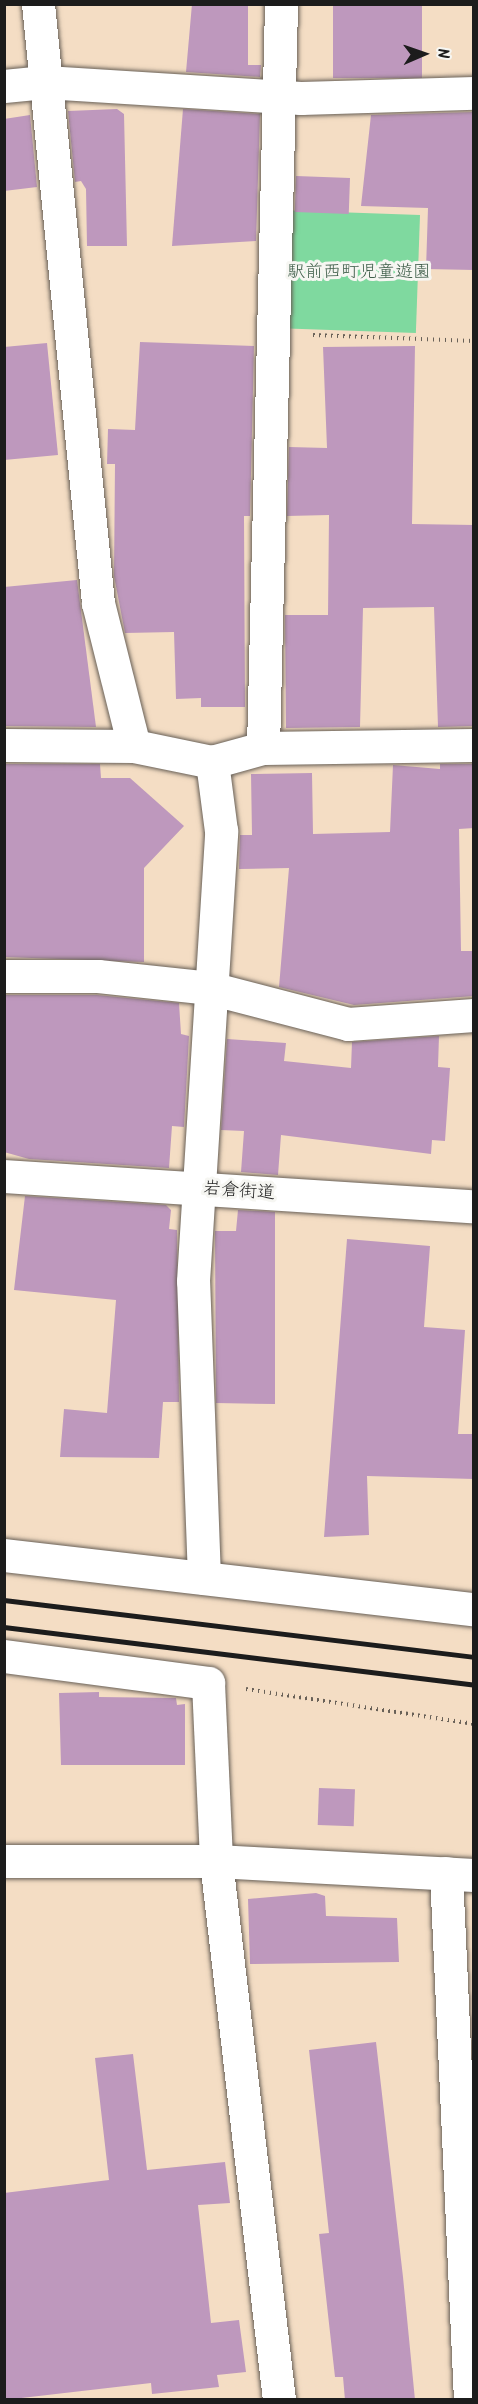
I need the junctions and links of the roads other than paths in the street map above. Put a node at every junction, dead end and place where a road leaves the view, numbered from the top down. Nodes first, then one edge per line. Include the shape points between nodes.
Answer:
1 (38, 4) edge
2 (281, 4) edge
3 (45, 82) junction
4 (4, 86) edge
5 (474, 93) edge
6 (279, 94) junction
7 (4, 745) edge
8 (474, 745) edge
9 (134, 746) junction
10 (263, 748) junction
11 (212, 762) junction
12 (4, 976) edge
13 (210, 988) junction
14 (474, 1015) edge
15 (4, 1176) edge
16 (196, 1189) junction
17 (474, 1206) edge
18 (4, 1555) edge
19 (204, 1578) junction
20 (474, 1609) edge
21 (4, 1656) edge
22 (4, 1861) edge
23 (216, 1862) junction
24 (460, 1874) edge
25 (279, 2400) edge
26 (470, 2400) edge

1 - 3 street
2 - 6 street
3 - 4 street
3 - 6 street
3 - 9 street via 98,603
5 - 6 street
6 - 10 street
7 - 9 street
8 - 10 street
9 - 11 street
10 - 11 street
11 - 13 street via 221,831
12 - 13 street via 98,976
13 - 14 street via 348,1024
13 - 16 street
15 - 16 street, 岩倉街道
16 - 17 street, 岩倉街道
16 - 19 street via 193,1281
18 - 19 street
19 - 20 street
21 - 23 street via 208,1683
22 - 23 street
23 - 24 street
23 - 25 street
24 - 26 street

